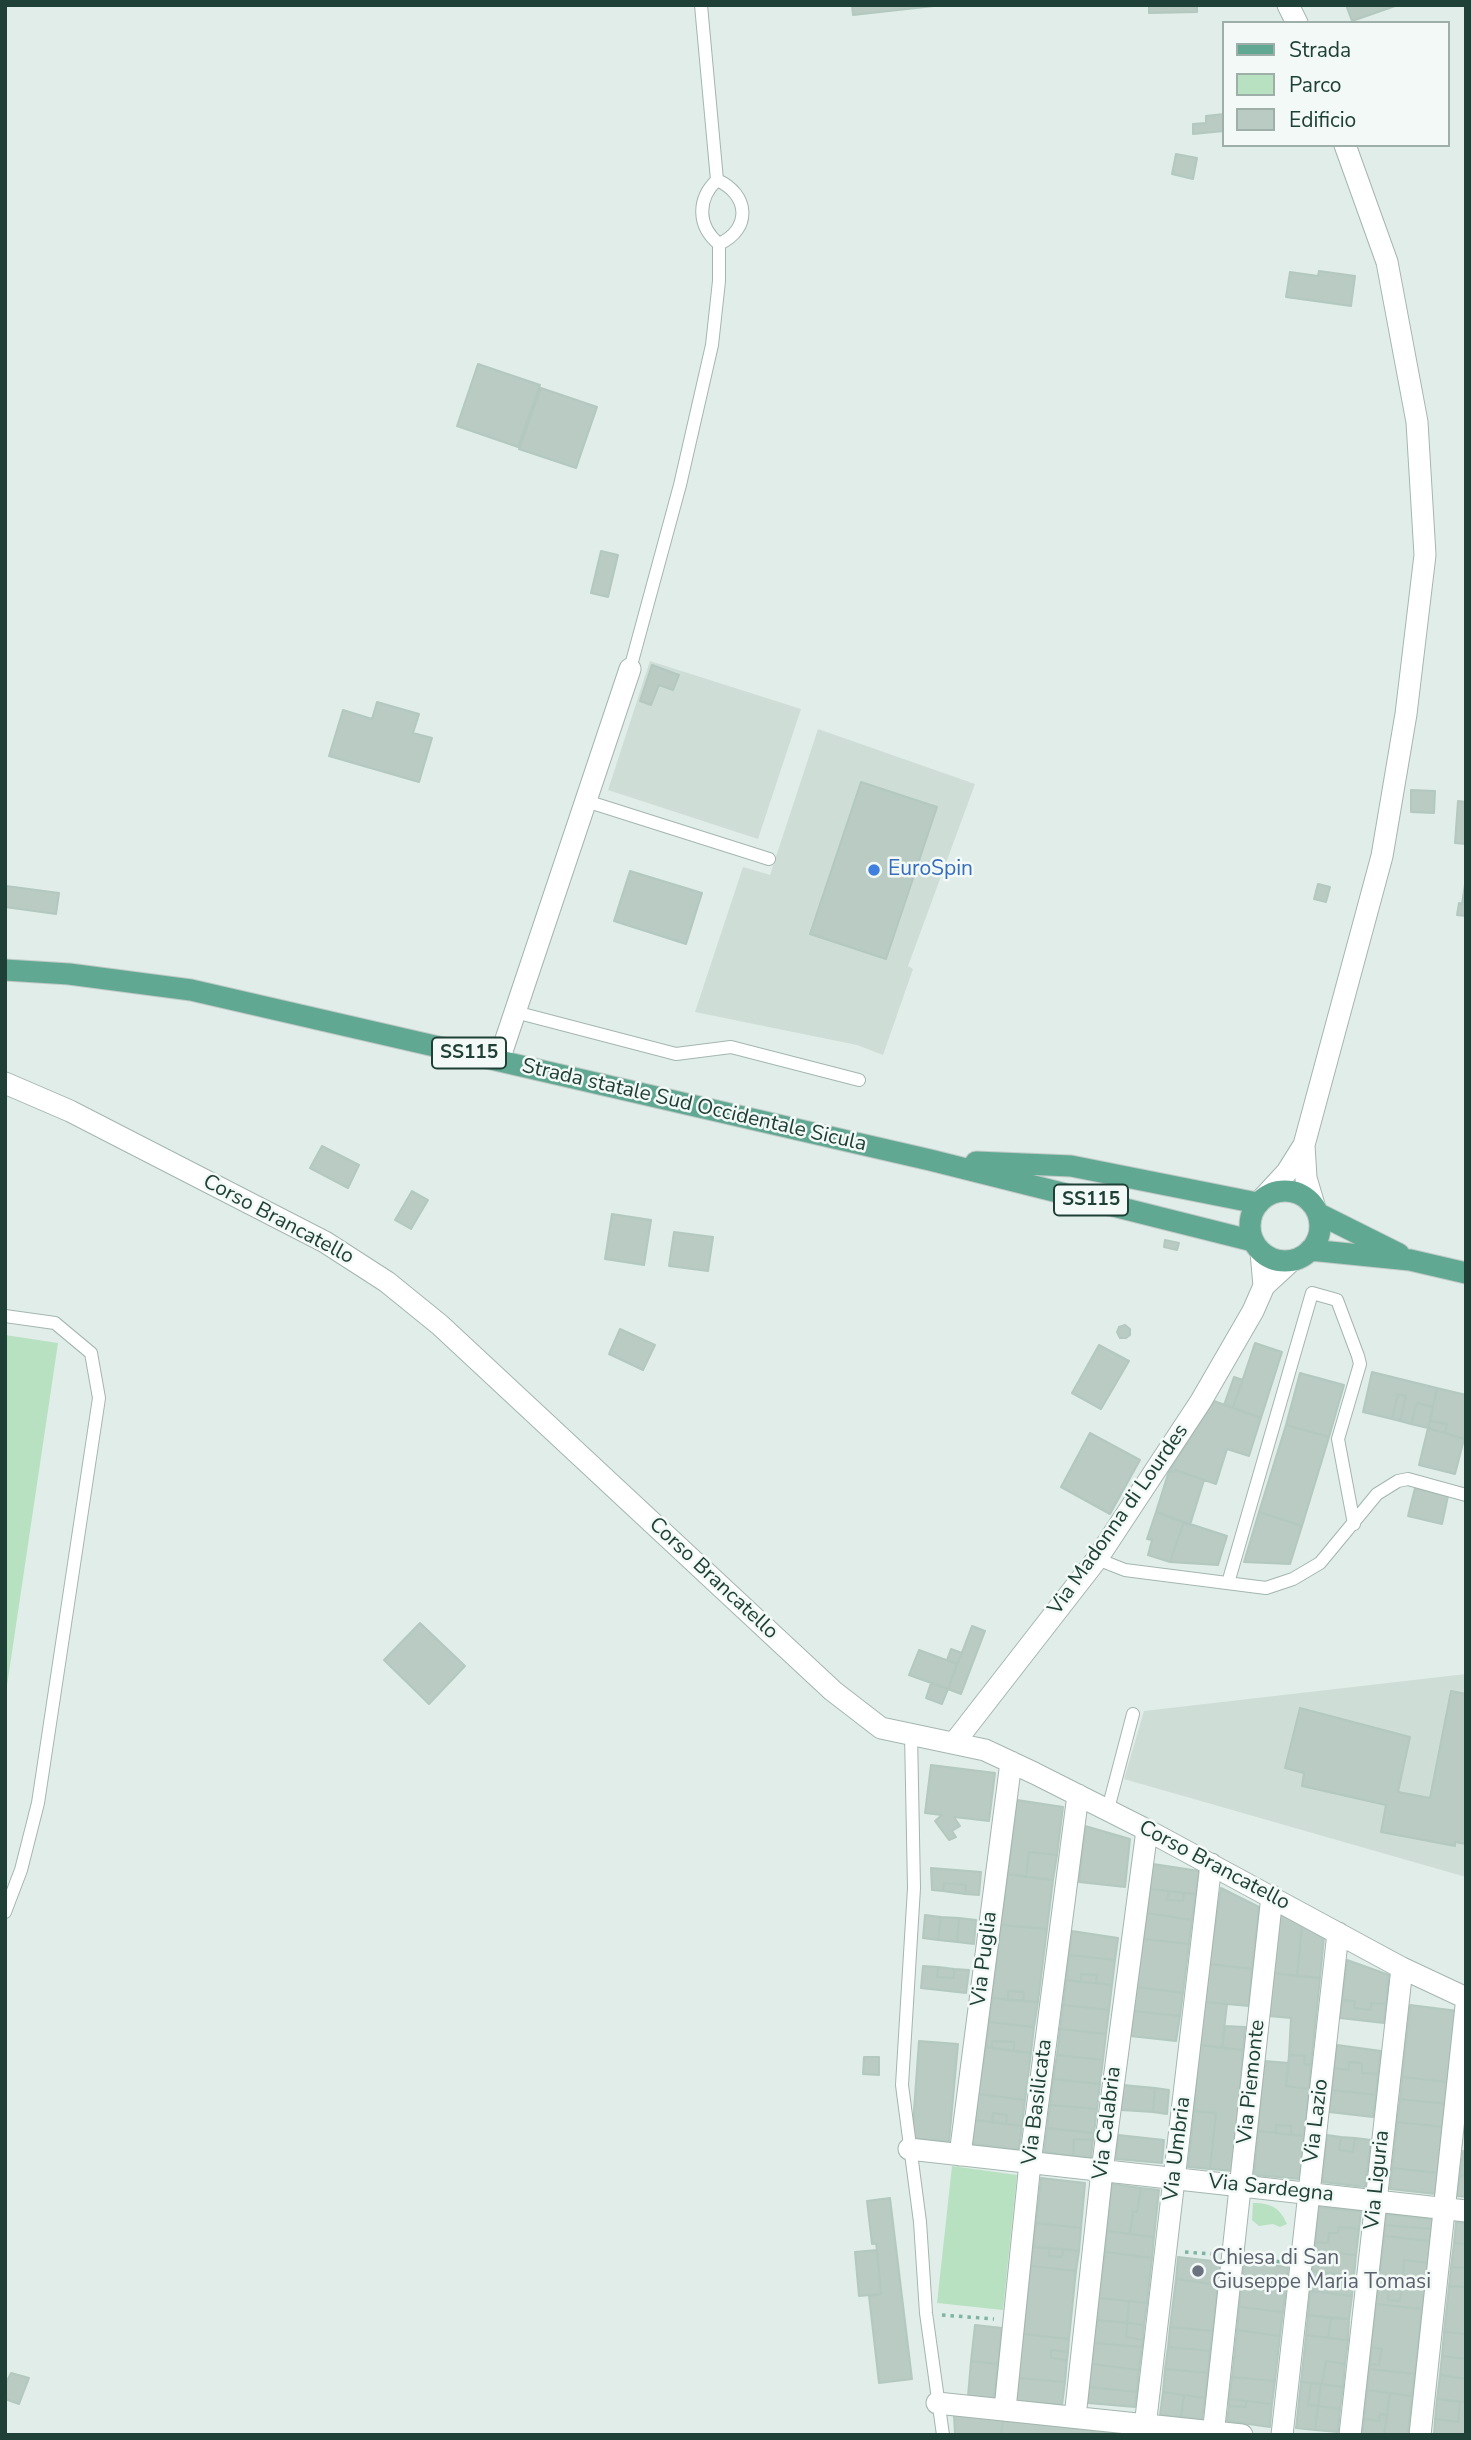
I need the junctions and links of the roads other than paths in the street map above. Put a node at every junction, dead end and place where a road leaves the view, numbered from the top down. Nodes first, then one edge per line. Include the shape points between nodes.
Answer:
1 (701, 5) edge
2 (1288, 5) edge
3 (1296, 21) edge
4 (1346, 147) edge
5 (717, 180) junction
6 (719, 244) junction
7 (630, 669) joint
8 (586, 801) junction
9 (769, 859) dead end
10 (5, 970) edge
11 (514, 1012) junction
12 (499, 1060) junction
13 (859, 1080) dead end
14 (5, 1083) edge
15 (1304, 1145) junction
16 (930, 1160) junction
17 (1260, 1201) junction
18 (1316, 1210) junction
19 (1257, 1246) junction
20 (1310, 1250) junction
21 (1410, 1260) junction
22 (1291, 1261) junction
23 (1466, 1273) edge
24 (1264, 1286) junction
25 (5, 1316) edge
26 (1466, 1494) edge
27 (1354, 1524) junction
28 (1097, 1559) junction
29 (1228, 1583) junction
30 (1132, 1714) dead end
31 (911, 1734) junction
32 (954, 1743) junction
33 (1011, 1762) junction
34 (1078, 1795) junction
35 (1108, 1809) junction
36 (1147, 1830) junction
37 (1211, 1864) junction
38 (1272, 1896) junction
39 (5, 1912) edge
40 (1338, 1933) junction
41 (1402, 1968) junction
42 (1466, 1998) edge
43 (1466, 2006) edge
44 (909, 2150) junction
45 (960, 2155) junction
46 (1030, 2163) junction
47 (1101, 2171) junction
48 (1175, 2179) junction
49 (1242, 2186) junction
50 (1309, 2193) junction
51 (1376, 2201) junction
52 (1443, 2208) junction
53 (1466, 2211) edge
54 (937, 2403) junction
55 (1004, 2409) junction
56 (1075, 2417) junction
57 (1145, 2430) edge
58 (1214, 2433) edge
59 (943, 2435) edge
60 (1242, 2435) edge
61 (1282, 2435) edge
62 (1350, 2435) edge
63 (1420, 2435) edge

1 - 5 lane
2 - 3 street
4 - 15 street via 1387,262 1417,422 1425,555 1406,714 1382,856
5 - 6 lane via 705,195 701,214 706,231
5 - 6 lane via 734,191 742,209 739,227
6 - 7 lane via 712,345
7 - 8 street
8 - 9 lane
8 - 11 street
10 - 12 main road, Strada statale Sud Occidentale Sicula / SS115 via 191,990
11 - 12 street
11 - 13 lane via 676,1054 731,1047
12 - 16 main road, Strada statale Sud Occidentale Sicula / SS115
14 - 31 street, Corso Brancatello via 70,1111 325,1242 387,1282 440,1325 833,1691 881,1728
15 - 17 street
15 - 18 street via 1306,1178
16 - 17 main road, Strada statale Sud Occidentale Sicula / SS115 via 1071,1166
16 - 19 main road, Strada statale Sud Occidentale Sicula / SS115
17 - 18 main road, Strada statale Sud Occidentale Sicula / SS115 via 1274,1192 1289,1191 1305,1196
17 - 19 main road via 1249,1226
18 - 20 main road via 1319,1234
18 - 21 main road, Strada statale Sud Occidentale Sicula / SS115
19 - 22 main road, Strada statale Sud Occidentale Sicula / SS115 via 1274,1260
19 - 24 street
20 - 21 main road, Strada statale Sud Occidentale Sicula / SS115
20 - 22 main road
21 - 23 main road, Strada statale Sud Occidentale Sicula / SS115
22 - 24 street, Via Madonna di Lourdes
24 - 28 street, Via Madonna di Lourdes via 1201,1401
25 - 39 lane via 55,1323 91,1353 99,1398 38,1804
26 - 27 lane via 1408,1479 1398,1481 1377,1494
27 - 29 lane via 1320,1563 1293,1579 1266,1588
27 - 29 lane via 1338,1439 1359,1356 1338,1300 1312,1293
28 - 29 lane via 1125,1570
28 - 32 street, Via Madonna di Lourdes
30 - 35 lane
31 - 32 street, Corso Brancatello
31 - 44 lane via 914,1888 902,2085
32 - 33 street, Corso Brancatello
33 - 34 street, Corso Brancatello
33 - 45 street, Via Puglia
34 - 35 street, Corso Brancatello
34 - 46 street, Via Basilicata
35 - 36 street, Corso Brancatello
36 - 37 street, Corso Brancatello
36 - 47 street, Via Calabria
37 - 38 street, Corso Brancatello
37 - 48 street, Via Umbria
38 - 40 street, Corso Brancatello
38 - 49 street, Via Piemonte
40 - 41 street, Corso Brancatello
40 - 50 street, Via Lazio
41 - 42 street, Corso Brancatello
41 - 51 street, Via Liguria
43 - 52 street
44 - 45 street, Via Sardegna
44 - 54 lane
45 - 46 street, Via Sardegna
46 - 47 street, Via Sardegna
46 - 55 street, Via Basilicata
47 - 48 street, Via Sardegna
47 - 56 street, Via Calabria
48 - 49 street, Via Sardegna
48 - 57 street, Via Umbria
49 - 50 street, Via Sardegna
49 - 58 street, Via Piemonte
50 - 51 street, Via Sardegna
50 - 61 street, Via Lazio
51 - 52 street, Via Sardegna
51 - 62 street, Via Liguria
52 - 53 street, Via Sardegna
52 - 63 street
54 - 55 street
54 - 59 lane
55 - 56 street
56 - 57 street
57 - 58 street
58 - 60 street

